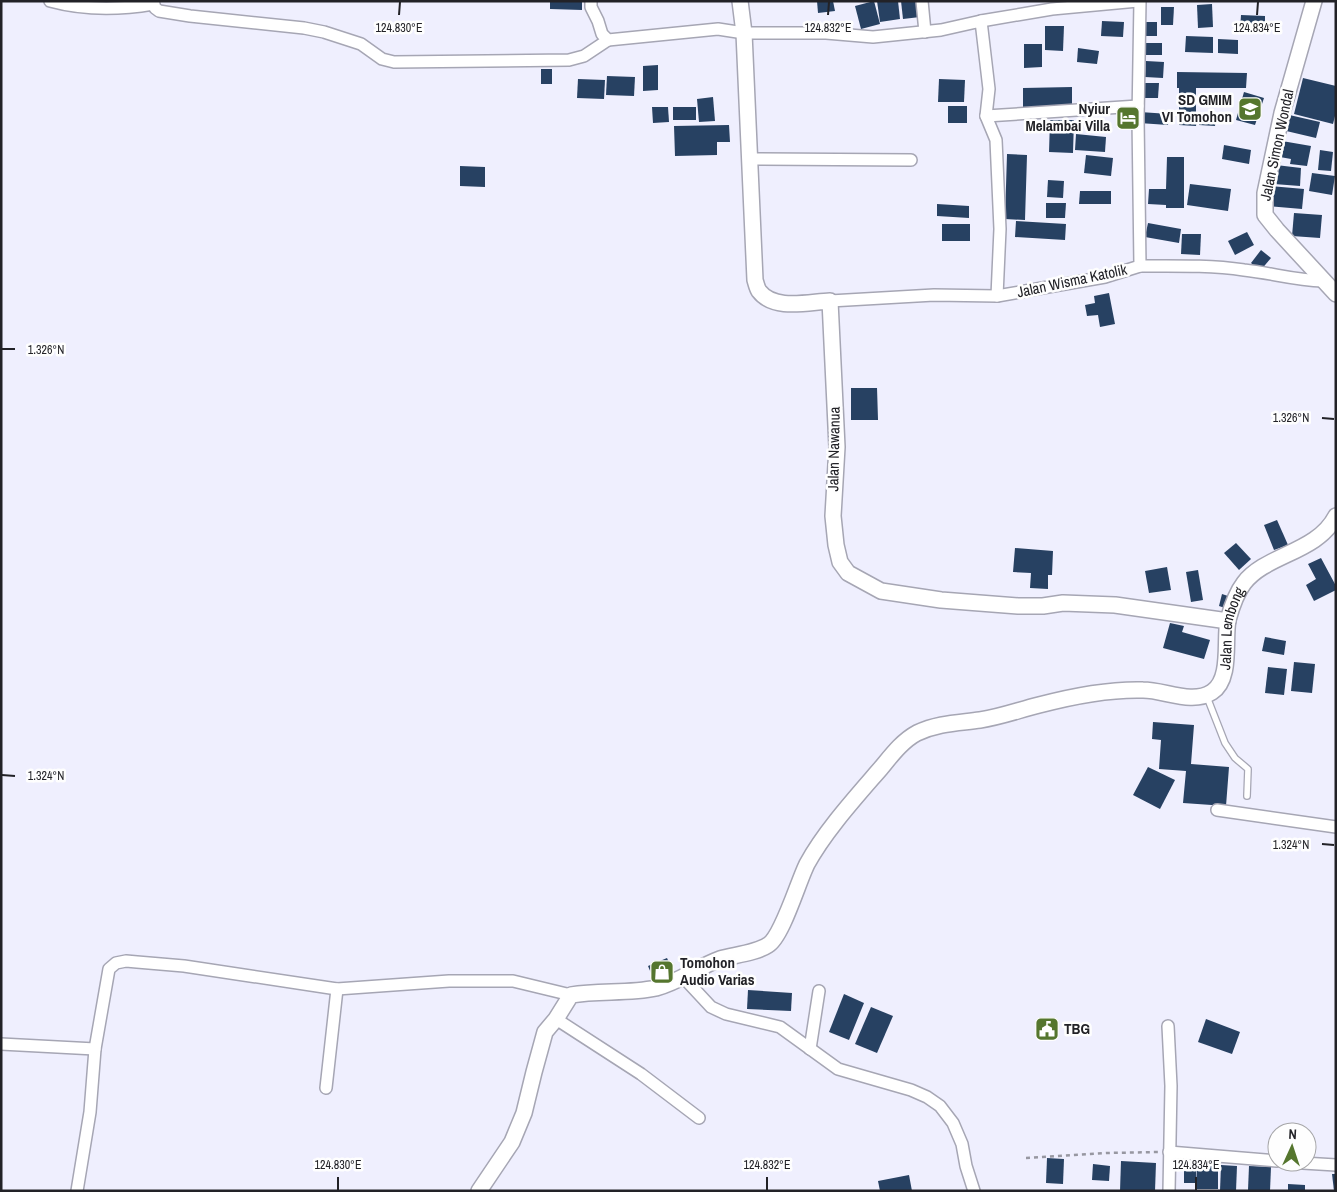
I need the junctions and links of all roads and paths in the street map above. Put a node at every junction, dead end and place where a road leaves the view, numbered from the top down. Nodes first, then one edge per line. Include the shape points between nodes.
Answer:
1 (50, 1) edge
2 (591, 1) edge
3 (740, 1) edge
4 (922, 1) edge
5 (1139, 1) edge
6 (1314, 1) edge
7 (153, 3) edge
8 (981, 21) junction
9 (925, 32) junction
10 (744, 33) junction
11 (608, 40) junction
12 (1138, 106) junction
13 (986, 116) junction
14 (750, 160) junction
15 (912, 160) dead end
16 (1140, 266) junction
17 (1323, 281) junction
18 (1336, 294) edge
19 (997, 296) junction
20 (830, 300) junction
21 (1336, 516) edge
22 (1228, 621) junction
23 (1206, 695) junction
24 (1247, 796) dead end
25 (1217, 810) dead end
26 (1336, 827) edge
27 (684, 978) junction
28 (338, 989) junction
29 (819, 991) dead end
30 (570, 996) junction
31 (556, 1019) junction
32 (1168, 1026) dead end
33 (1, 1044) edge
34 (95, 1049) junction
35 (810, 1049) junction
36 (326, 1088) dead end
37 (699, 1118) dead end
38 (1169, 1152) junction
39 (1026, 1158) dead end
40 (1267, 1161) edge
41 (1317, 1164) edge
42 (1336, 1165) edge
43 (77, 1191) edge
44 (479, 1191) edge
45 (974, 1191) edge
46 (1169, 1191) edge

1 - 7 street via 69,6 126,8
2 - 11 street via 602,34
3 - 10 street
4 - 9 street
5 - 8 street via 1052,9
5 - 12 street, Jalan Wisma Katolik
6 - 17 street, Jalan Simon Wondal via 1282,113 1264,206 1265,215
7 - 11 street via 159,11 324,32 361,44 382,59 394,62 569,60 584,56
8 - 9 street
8 - 13 street via 989,89
9 - 10 street via 873,37
10 - 11 street via 718,29
10 - 14 street
12 - 13 street
12 - 16 street, Jalan Wisma Katolik
13 - 19 street via 996,140 1000,229
14 - 15 street
14 - 20 street via 753,265 759,290 779,303
16 - 17 street via 1218,267
16 - 19 street, Jalan Wisma Katolik via 1082,282
17 - 18 street, Jalan Simon Wondal
19 - 20 street, Jalan Wisma Katolik via 934,295
20 - 22 street, Jalan Nawanua via 837,447 833,516 840,562 848,573 881,591 940,600 1018,606 1106,604
21 - 22 street, Jalan Lembong via 1320,535 1257,571 1243,584
22 - 23 street, Jalan Lembong via 1225,669 1214,691
23 - 24 lane via 1225,743 1234,758 1248,770
23 - 27 street via 1187,697 1150,690 1117,689 1051,701 980,720 930,727 913,735 870,780 822,841 804,872 780,931 770,944 707,964
25 - 26 street
27 - 30 street via 635,992
27 - 35 street via 711,1007 726,1014 780,1027
28 - 30 street via 512,981
28 - 34 street via 184,966 116,963 109,968 106,979
28 - 36 street
29 - 35 street
30 - 31 street
31 - 37 street via 641,1074
31 - 44 street via 546,1032 524,1113 512,1142
32 - 38 street via 1171,1086
33 - 34 street
34 - 43 street via 90,1112
35 - 45 street via 838,1069 911,1090 940,1106 953,1123 962,1144
38 - 39 path
38 - 40 street
38 - 46 street
41 - 42 street

